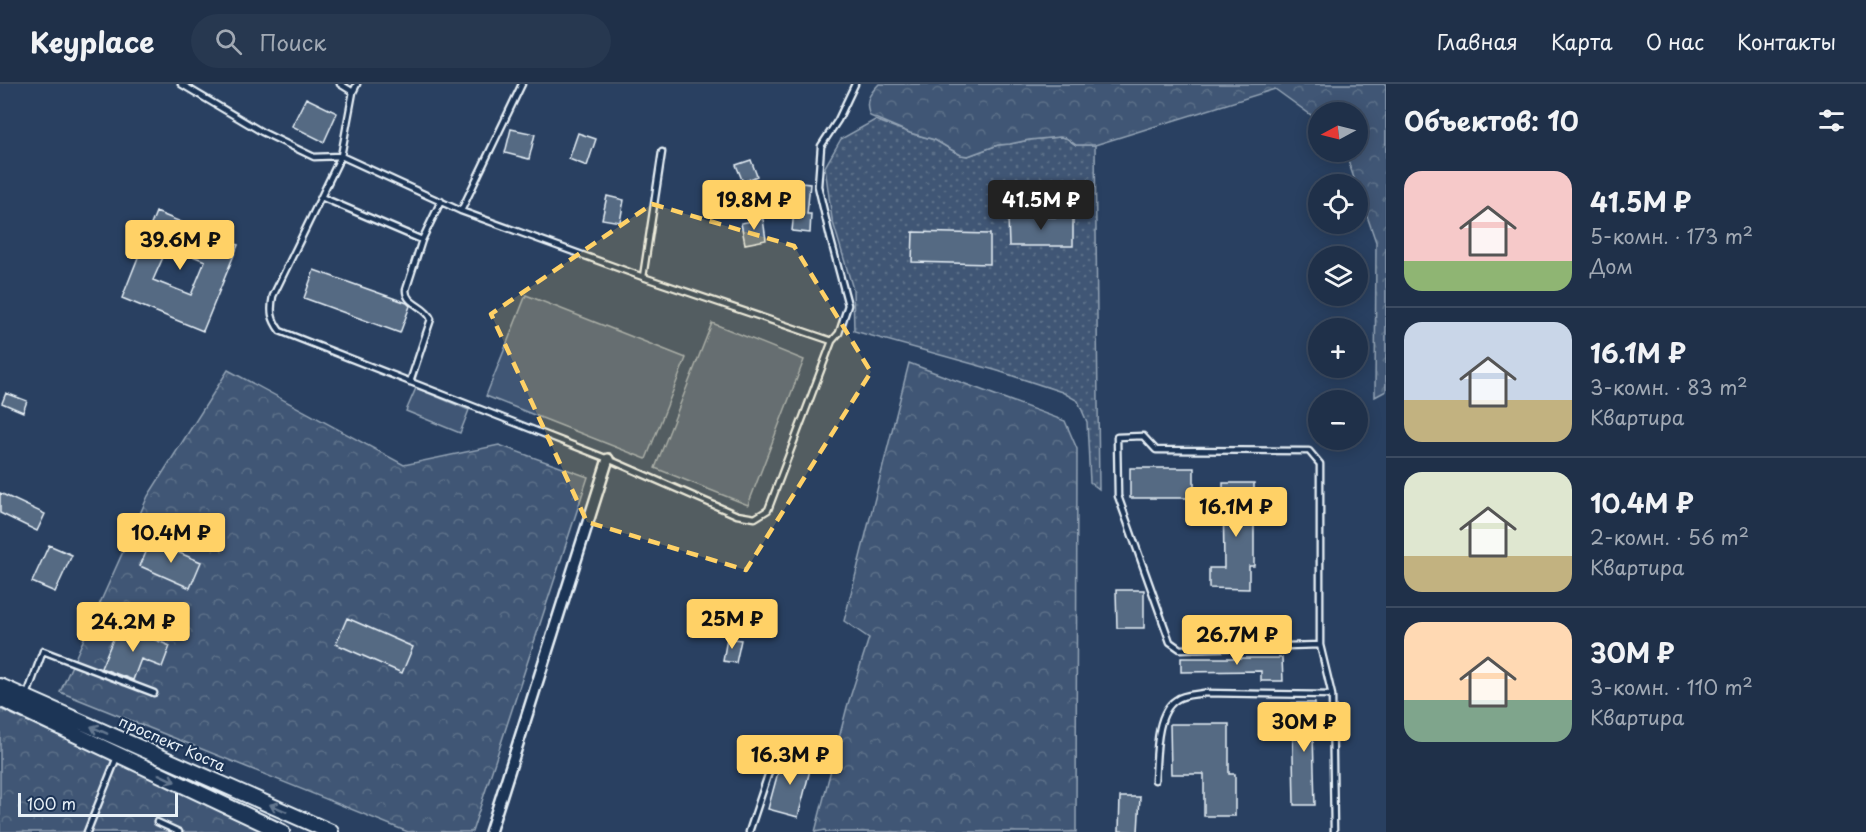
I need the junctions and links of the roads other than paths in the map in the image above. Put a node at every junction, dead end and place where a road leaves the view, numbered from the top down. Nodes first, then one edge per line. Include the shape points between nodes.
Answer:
1 (181, 84) edge
2 (340, 84) edge
3 (357, 84) edge
4 (522, 84) edge
5 (855, 84) edge
6 (353, 92) junction
7 (662, 152) dead end
8 (341, 156) junction
9 (321, 197) junction
10 (441, 201) junction
11 (461, 211) junction
12 (422, 240) junction
13 (643, 276) junction
14 (832, 341) junction
15 (410, 382) junction
16 (608, 459) junction
17 (1320, 645) junction
18 (0, 686) edge
19 (154, 693) dead end
20 (1332, 695) junction
21 (26, 697) junction
22 (0, 699) edge
23 (775, 754) dead end
24 (118, 755) junction
25 (1155, 780) dead end
26 (157, 822) dead end
27 (278, 831) edge
28 (87, 832) edge
29 (178, 832) edge
30 (331, 832) edge
31 (490, 832) edge
32 (749, 832) edge
33 (1334, 832) edge

1 - 8 lane via 262,132 314,157
2 - 6 lane
3 - 6 lane
4 - 11 lane
5 - 14 lane via 821,146 818,186 848,305 839,333
6 - 8 lane
7 - 13 lane
8 - 9 lane
8 - 10 lane
9 - 12 lane
9 - 15 lane via 273,296 270,310 274,322 280,331
10 - 11 lane
10 - 12 lane
11 - 13 lane
12 - 15 lane via 406,294 411,302 428,311 431,319
13 - 14 lane
14 - 16 lane via 768,510 755,518 737,515
15 - 16 lane
16 - 31 street
17 - 17 lane via 1320,464 1309,452 1156,450 1143,436 1117,437 1118,496 1170,642 1180,649
17 - 20 lane
18 - 21 main road, проспект Коста
19 - 21 lane via 43,651
20 - 25 lane via 1204,693 1176,699 1166,708 1160,729
20 - 33 lane
30 -> 21 main road, проспект Коста
22 - 24 main road
23 - 32 lane
24 -> 27 main road
24 - 28 lane
26 - 29 lane

